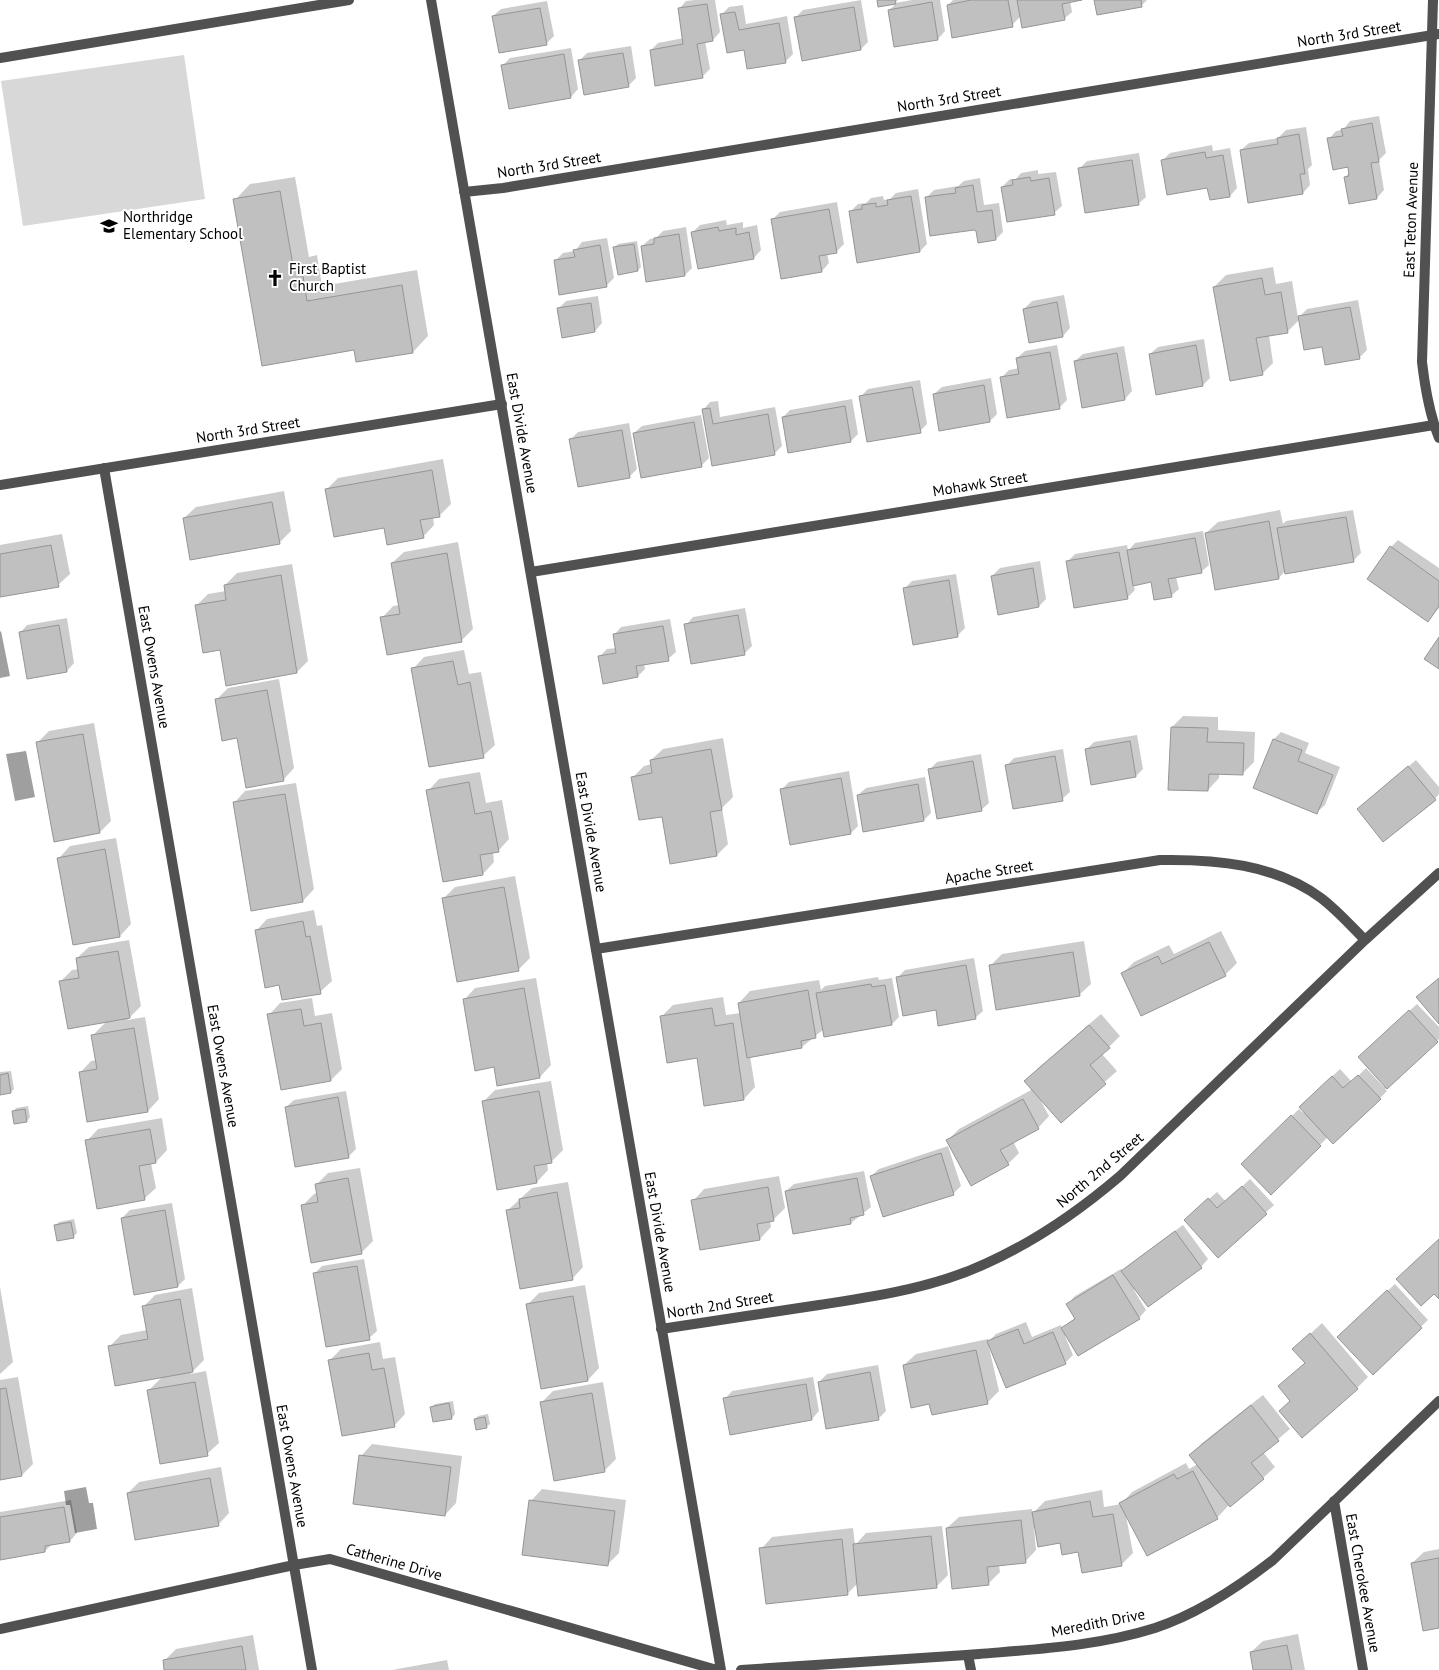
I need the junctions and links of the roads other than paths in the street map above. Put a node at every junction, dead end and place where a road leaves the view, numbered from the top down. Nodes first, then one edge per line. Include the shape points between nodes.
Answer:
1 (349, 0) edge
2 (431, 0) edge
3 (1433, 0) edge
4 (1435, 35) edge
5 (0, 58) edge
6 (464, 192) junction
7 (502, 404) junction
8 (1434, 425) junction
9 (1439, 438) edge
10 (104, 468) junction
11 (0, 485) edge
12 (531, 572) junction
13 (1439, 872) edge
14 (1365, 940) junction
15 (596, 949) junction
16 (661, 1329) junction
17 (1439, 1401) edge
18 (1334, 1501) junction
19 (294, 1566) junction
20 (0, 1629) edge
21 (968, 1655) junction
22 (312, 1670) edge
23 (716, 1670) edge
24 (721, 1670) edge
25 (741, 1670) edge
26 (970, 1670) edge
27 (1363, 1670) edge

1 - 5 street
2 - 6 street, East Divide Avenue
3 - 4 street, East Teton Avenue
4 - 6 street, North 3rd Street
4 - 8 street, East Teton Avenue via 1422,362
6 - 7 street, East Divide Avenue
7 - 10 street, North 3rd Street
7 - 12 street, East Divide Avenue
8 - 9 street, East Teton Avenue
8 - 12 street, Mohawk Street
10 - 11 street, North 3rd Street
10 - 19 street, East Owens Avenue
12 - 15 street, East Divide Avenue
13 - 14 street, North 2nd Street
14 - 15 street, Apache Street via 1322,899 1277,875 1219,862 1160,860
14 - 16 street, North 2nd Street via 1120,1176 1092,1200 1026,1244 986,1264 894,1294
15 - 16 street, East Divide Avenue
16 - 24 street, East Divide Avenue
17 - 18 street, Meredith Drive
18 - 21 street, Meredith Drive via 1273,1560 1245,1582 1157,1628 1124,1637 1059,1647
18 - 27 street, East Cherokee Avenue
19 - 20 street, Catherine Drive
19 - 22 street, East Owens Avenue
19 - 23 street, Catherine Drive via 330,1559
21 - 25 street, Meredith Drive
21 - 26 street

